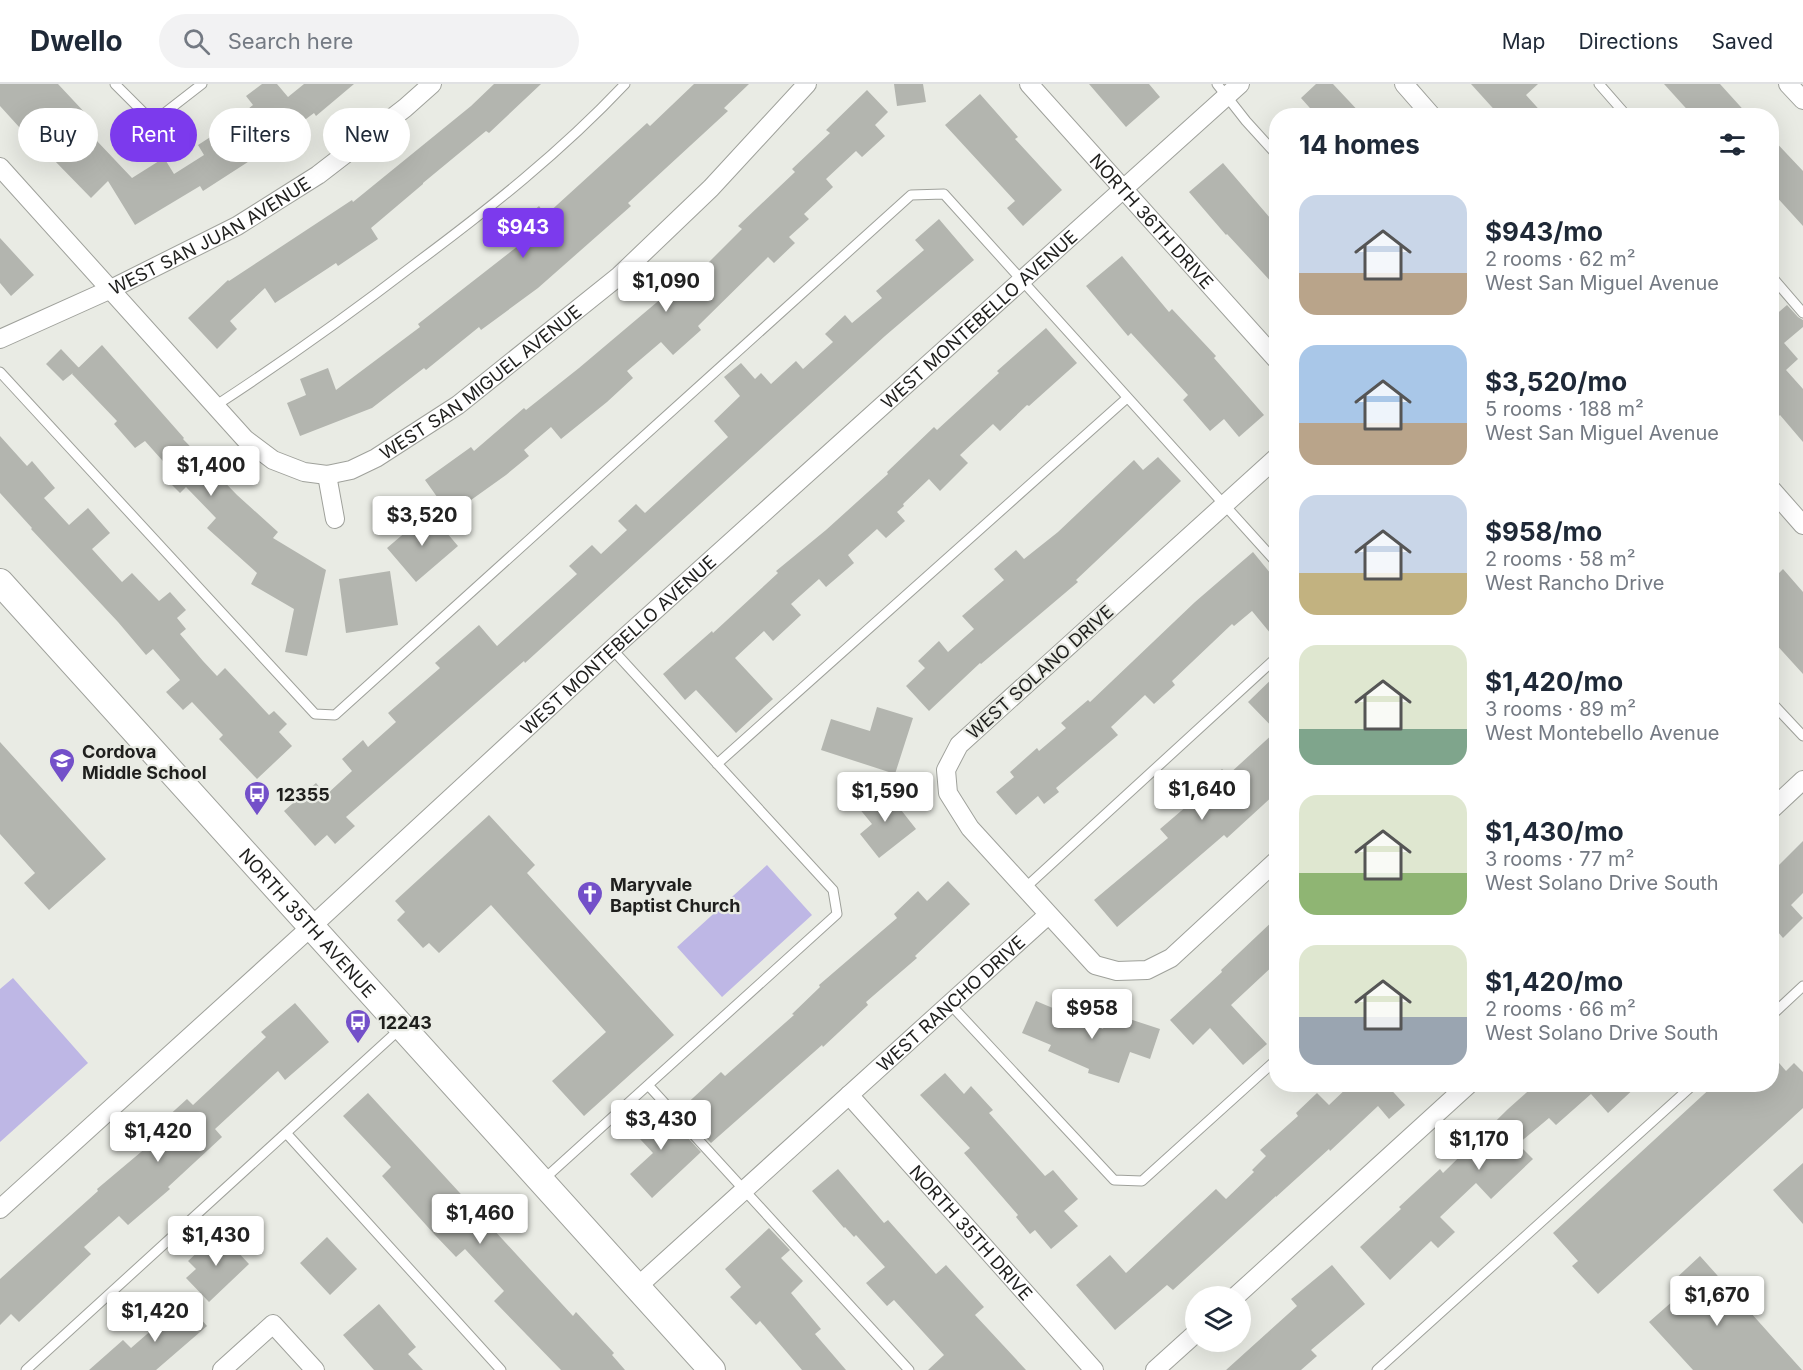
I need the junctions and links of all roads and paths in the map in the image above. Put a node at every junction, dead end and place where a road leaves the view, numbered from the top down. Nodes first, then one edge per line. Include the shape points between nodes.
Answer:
1 (115, 84) edge
2 (202, 84) edge
3 (432, 84) edge
4 (625, 84) edge
5 (807, 84) edge
6 (1029, 84) edge
7 (1404, 84) edge
8 (1599, 84) edge
9 (1788, 84) edge
10 (1228, 88) edge
11 (1803, 100) edge
12 (1425, 108) edge
13 (1620, 108) edge
14 (1269, 144) edge
15 (0, 168) edge
16 (1124, 189) junction
17 (1022, 281) junction
18 (1779, 285) edge
19 (109, 290) junction
20 (1803, 313) edge
21 (0, 339) edge
22 (1269, 351) edge
23 (0, 372) edge
24 (1127, 398) junction
25 (215, 406) junction
26 (1269, 464) edge
27 (327, 475) junction
28 (1779, 498) edge
29 (1224, 506) junction
30 (335, 519) dead end
31 (1803, 525) edge
32 (1269, 554) edge
33 (0, 582) edge
34 (612, 649) junction
35 (1269, 664) edge
36 (1779, 710) edge
37 (1803, 736) edge
38 (717, 764) junction
39 (1803, 780) edge
40 (1779, 802) edge
41 (1269, 867) edge
42 (1025, 888) junction
43 (1048, 915) junction
44 (312, 926) junction
45 (1803, 986) edge
46 (950, 1004) junction
47 (1779, 1008) edge
48 (403, 1027) junction
49 (1269, 1066) edge
50 (648, 1085) junction
51 (1460, 1092) edge
52 (1685, 1092) edge
53 (849, 1095) junction
54 (287, 1134) junction
55 (543, 1181) junction
56 (745, 1190) junction
57 (0, 1209) edge
58 (1247, 1286) edge
59 (637, 1287) junction
60 (1185, 1343) edge
61 (26, 1370) edge
62 (222, 1370) edge
63 (315, 1370) edge
64 (501, 1370) edge
65 (712, 1370) edge
66 (909, 1370) edge
67 (1094, 1370) edge
68 (1155, 1370) edge
69 (1377, 1370) edge

1 - 2 lane via 153,122
3 - 19 street, WEST SAN JUAN AVENUE via 318,175 237,226
4 - 25 lane via 491,207 329,329
5 - 27 street, WEST SAN MIGUEL AVENUE via 711,188 620,276 458,405 376,458 351,470
6 - 16 street, NORTH 36TH DRIVE
7 - 12 street
8 - 13 lane
9 - 11 street
10 - 14 lane
10 - 16 street, WEST MONTEBELLO AVENUE
15 - 19 street
16 - 17 street, WEST MONTEBELLO AVENUE
16 - 22 street, NORTH 36TH DRIVE
17 - 23 lane via 944,194 911,195 336,715 315,714
17 - 24 lane
17 - 34 street, WEST MONTEBELLO AVENUE
18 - 20 lane
19 - 21 street, WEST SAN JUAN AVENUE
19 - 25 street
24 - 29 lane
24 - 38 lane
25 - 27 street via 245,439 273,460 304,472
26 - 29 street, WEST SOLANO DRIVE
27 - 30 street
28 - 31 street
29 - 32 lane
29 - 42 street, WEST SOLANO DRIVE via 959,745 946,770 948,793 970,828
33 - 44 main road, NORTH 35TH AVENUE
34 - 38 lane
34 - 44 street, WEST MONTEBELLO AVENUE
35 - 42 lane
36 - 37 lane
38 - 50 lane via 833,890 837,914
39 - 40 street
41 - 43 street via 1171,958 1147,970 1117,971 1095,964
42 - 43 street, WEST SOLANO DRIVE
43 - 46 street, WEST RANCHO DRIVE
44 - 48 main road, NORTH 35TH AVENUE
44 - 57 street, WEST MONTEBELLO AVENUE
45 - 47 lane
46 - 49 lane via 1114,1180 1142,1181
46 - 53 street, WEST RANCHO DRIVE
48 - 54 lane
48 - 55 main road, NORTH 35TH AVENUE
50 - 55 lane
50 - 56 lane
51 - 58 street
52 - 69 lane
53 - 56 street, WEST RANCHO DRIVE
53 - 67 street, NORTH 35TH DRIVE
54 - 61 lane
54 - 64 lane
55 - 59 main road, NORTH 35TH AVENUE
56 - 59 street, WEST RANCHO DRIVE
56 - 66 lane
59 - 65 main road, NORTH 35TH AVENUE
60 - 68 street
62 - 63 street via 273,1324

